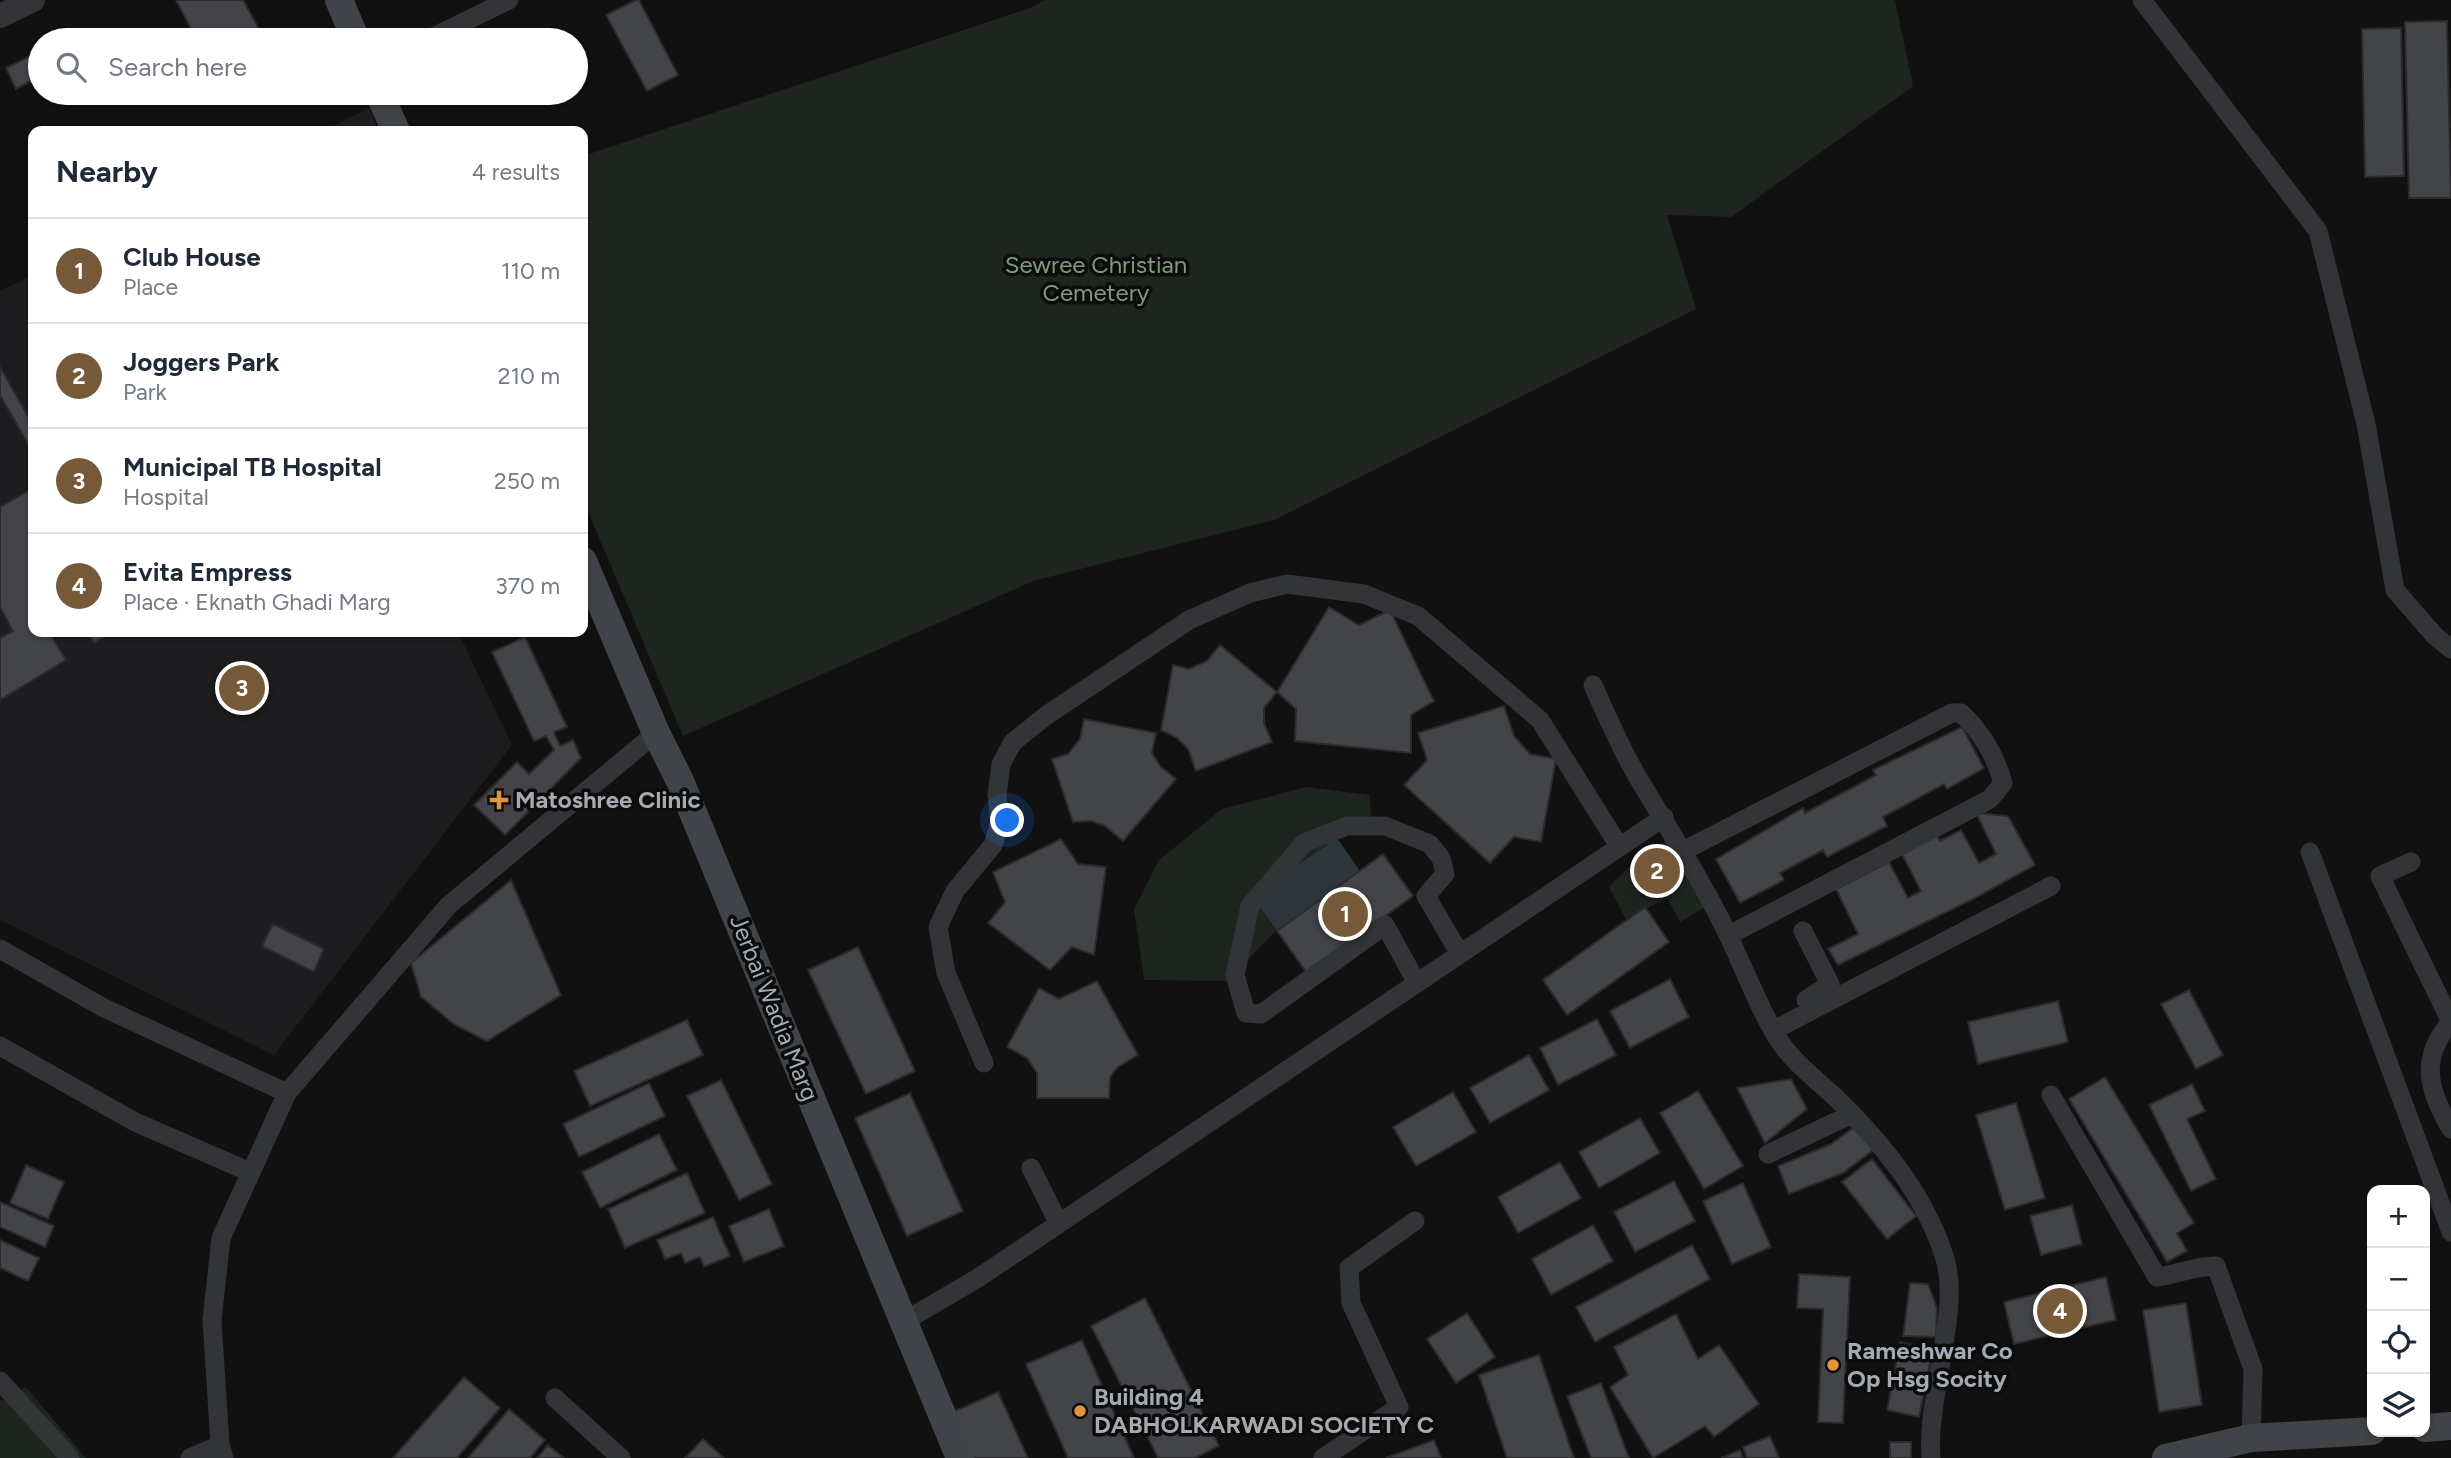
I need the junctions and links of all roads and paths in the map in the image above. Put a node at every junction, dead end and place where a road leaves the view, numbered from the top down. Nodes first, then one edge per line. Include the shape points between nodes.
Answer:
1 (33, 0) edge
2 (339, 0) edge
3 (509, 0) edge
4 (2142, 0) edge
5 (0, 16) edge
6 (351, 28) edge
7 (452, 28) edge
8 (384, 105) edge
9 (394, 126) edge
10 (588, 573) edge
11 (2451, 649) edge
12 (1593, 685) dead end
13 (656, 733) junction
14 (1664, 817) junction
15 (1619, 846) junction
16 (1683, 851) junction
17 (2310, 852) dead end
18 (2411, 862) dead end
19 (2051, 886) dead end
20 (1803, 931) dead end
21 (1729, 936) junction
22 (0, 949) edge
23 (1460, 954) junction
24 (1753, 964) dead end
25 (1417, 983) junction
26 (1762, 993) junction
27 (1826, 996) junction
28 (2451, 1022) edge
29 (1776, 1027) junction
30 (0, 1046) edge
31 (984, 1063) dead end
32 (286, 1093) junction
33 (2051, 1095) dead end
34 (1852, 1114) junction
35 (2451, 1129) edge
36 (1768, 1154) dead end
37 (1031, 1168) dead end
38 (250, 1172) junction
39 (1415, 1221) dead end
40 (1059, 1224) junction
41 (2451, 1232) edge
42 (903, 1322) junction
43 (0, 1381) edge
44 (555, 1398) dead end
45 (2451, 1426) edge
46 (2430, 1428) edge
47 (2367, 1431) edge
48 (2251, 1438) junction
49 (222, 1452) edge
50 (70, 1458) edge
51 (190, 1458) edge
52 (621, 1458) edge
53 (960, 1458) edge
54 (1323, 1458) edge
55 (1931, 1458) edge
56 (2166, 1458) edge

1 - 5 street
2 - 6 main road
3 - 7 street
4 - 11 street via 2318,231 2366,425 2396,590
8 - 9 main road
10 - 13 main road, Jerbai Wadia Marg
12 - 14 street via 1637,776
13 - 32 street via 449,905
13 - 42 main road, Jerbai Wadia Marg
14 - 15 street
14 - 16 street
15 - 23 street
15 - 31 street via 1540,720 1418,616 1364,594 1287,584 1250,593 1189,620 1013,742 1001,764 1000,823 993,845 955,891 938,927 946,973
16 - 21 street
16 - 21 street via 1952,713 1961,713 1972,723 1998,765 2003,783 1990,799
17 - 41 street
18 - 28 street via 2380,876
19 - 27 street
20 - 27 street via 1829,981
21 - 26 street
22 - 32 street via 104,1008
23 - 25 street
23 - 25 street via 1426,896 1445,874 1441,858 1430,844 1385,826 1348,826 1304,843 1250,906 1235,975 1245,1013 1261,1014 1385,925
24 - 26 street
25 - 40 street
26 - 29 street
27 - 29 street
28 - 35 street via 2435,1041 2429,1080
29 - 34 street
30 - 38 street via 135,1122
32 - 38 street
33 - 48 street via 2157,1277 2216,1266 2253,1369
34 - 36 street
34 - 55 street via 1910,1184 1946,1261 1950,1297 1932,1403
37 - 40 street
38 - 49 street via 221,1238 216,1274 212,1320
39 - 54 street via 1349,1268 1351,1303 1399,1407
40 - 42 street
42 - 53 main road, Jerbai Wadia Marg
43 - 50 street
44 - 52 street
45 - 46 main road
47 - 48 main road
48 - 56 main road
49 - 51 street

